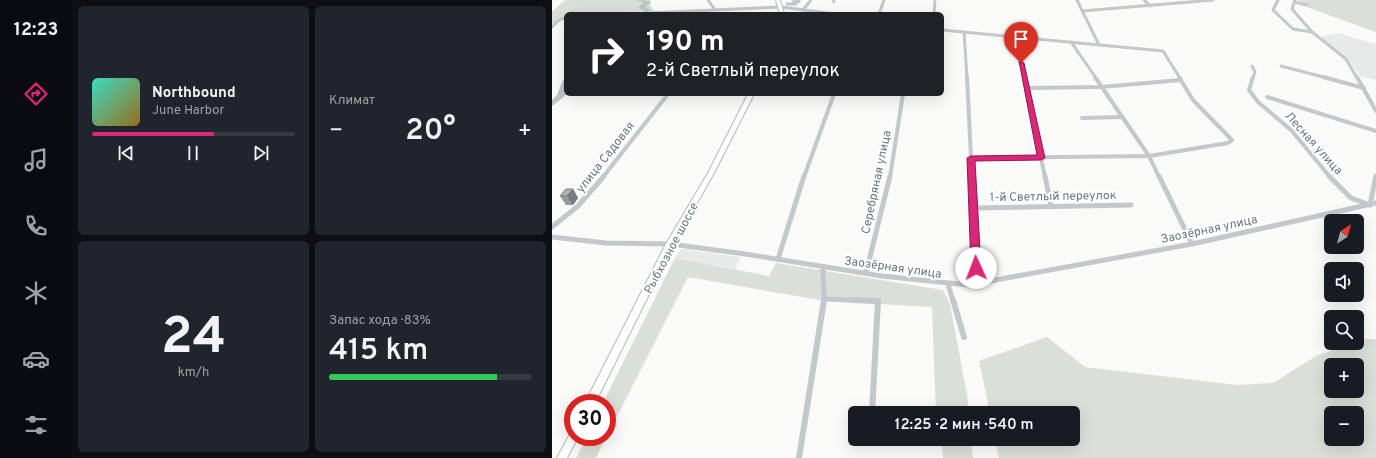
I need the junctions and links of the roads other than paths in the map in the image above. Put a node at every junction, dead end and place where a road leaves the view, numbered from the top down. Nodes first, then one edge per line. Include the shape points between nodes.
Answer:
1 (708, 0) edge
2 (778, 0) edge
3 (786, 0) edge
4 (799, 0) edge
5 (811, 0) edge
6 (884, 0) edge
7 (935, 0) edge
8 (1077, 0) edge
9 (1144, 0) edge
10 (1200, 0) edge
11 (1213, 0) edge
12 (1278, 0) edge
13 (1295, 1) edge
14 (787, 4) junction
15 (1150, 6) junction
16 (1307, 6) dead end
17 (781, 7) junction
18 (789, 8) junction
19 (733, 9) junction
20 (715, 10) junction
21 (803, 10) junction
22 (1082, 11) junction
23 (688, 12) edge
24 (731, 12) edge
25 (782, 12) edge
26 (819, 12) edge
27 (880, 12) edge
28 (934, 12) edge
29 (564, 18) edge
30 (552, 27) edge
31 (944, 30) edge
32 (964, 32) junction
33 (1312, 32) junction
34 (1016, 37) junction
35 (1071, 42) junction
36 (1099, 45) junction
37 (1252, 66) dead end
38 (1281, 66) dead end
39 (1181, 80) junction
40 (1101, 87) junction
41 (1026, 88) junction
42 (1364, 88) junction
43 (666, 96) edge
44 (750, 96) edge
45 (833, 96) edge
46 (903, 96) edge
47 (1267, 97) dead end
48 (1376, 111) edge
49 (1122, 117) junction
50 (1082, 118) dead end
51 (1376, 131) edge
52 (1149, 156) junction
53 (971, 158) junction
54 (1041, 158) junction
55 (1376, 176) edge
56 (1376, 204) edge
57 (1131, 205) dead end
58 (1370, 205) junction
59 (1051, 206) junction
60 (974, 208) junction
61 (552, 227) edge
62 (552, 237) edge
63 (670, 244) junction
64 (1192, 244) junction
65 (778, 259) junction
66 (822, 267) junction
67 (866, 273) junction
68 (976, 283) junction
69 (948, 284) junction
70 (824, 299) junction
71 (964, 337) dead end
72 (595, 394) edge
73 (872, 406) edge
74 (568, 446) edge
75 (562, 458) edge
76 (799, 458) edge

1 - 20 street
2 - 17 street
3 - 14 street
4 - 14 street via 795,4
5 - 21 street
6 - 27 street
7 - 28 street
8 - 22 street
9 - 15 street
10 - 11 street
10 - 15 street
12 - 33 street via 1273,10 1293,29
13 - 16 street
13 - 33 street via 1292,9
14 - 18 street
15 - 22 street
17 - 18 street
17 - 19 street
17 - 25 street
18 - 21 street
19 - 20 street
19 - 24 street
20 - 23 street
21 - 26 street
22 - 36 street
29 - 30 street
31 - 32 street
32 - 34 street
32 - 53 street
33 - 42 street via 1346,59
34 - 35 street
34 - 41 street
35 - 36 street
35 - 40 street
36 - 39 street via 1163,51
37 - 58 street, Лесная улица via 1255,72 1249,90 1258,102 1292,131 1335,183 1351,198
38 - 42 street
39 - 40 street
39 - 52 street via 1193,100 1232,140 1228,143
40 - 41 street
40 - 49 street
41 - 54 street
42 - 48 street
43 - 61 street, улица Садовая via 592,191
44 - 63 street, Рыбхозное шоссе via 711,173
45 - 65 street via 805,172
46 - 67 street, Серебряная улица via 890,175
47 - 51 street
49 - 50 street
49 - 52 street
52 - 54 street
52 - 64 street
53 - 54 street
53 - 60 street
54 - 59 street
55 - 58 street
56 - 58 street, Заозёрная улица
57 - 59 street, 1-й Светлый переулок
58 - 64 street, Заозёрная улица
59 - 60 street, 1-й Светлый переулок
60 - 68 street
62 - 63 street, Заозёрная улица via 606,244
63 - 65 street, Заозёрная улица
63 - 72 street, Рыбхозное шоссе
64 - 68 street, Заозёрная улица
65 - 66 street, Заозёрная улица
66 - 67 street, Заозёрная улица
66 - 70 street
67 - 69 street, Заозёрная улица
68 - 69 street, Заозёрная улица
69 - 71 street
70 - 73 street via 878,301
70 - 76 street
74 - 75 street

